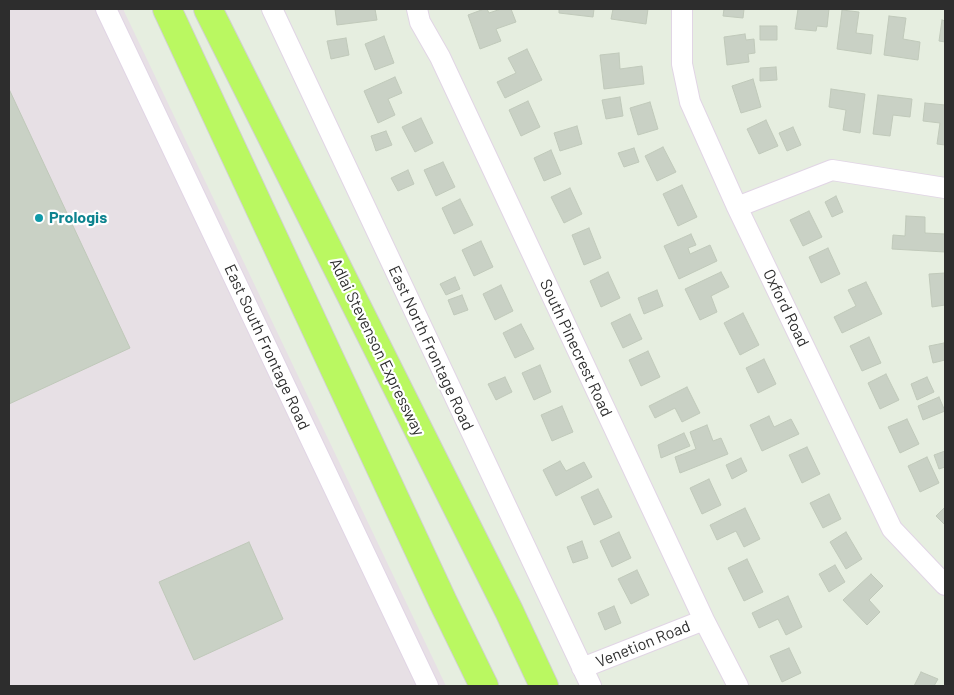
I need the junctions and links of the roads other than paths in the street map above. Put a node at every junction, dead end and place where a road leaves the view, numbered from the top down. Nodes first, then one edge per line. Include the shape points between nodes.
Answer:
1 (106, 9) edge
2 (167, 9) edge
3 (208, 9) edge
4 (272, 9) edge
5 (417, 9) edge
6 (682, 9) edge
7 (945, 188) edge
8 (737, 206) junction
9 (945, 585) edge
10 (704, 620) junction
11 (582, 668) junction
12 (428, 686) edge
13 (484, 686) edge
14 (544, 686) edge
15 (591, 686) edge
16 (738, 686) edge

1 - 12 street, East South Frontage Road
2 - 13 highway
3 - 14 highway, Adlai Stevenson Expressway
4 - 11 street, East North Frontage Road
5 - 10 street, South Pinecrest Road via 420,22 440,58
6 - 8 street, Oxford Road via 682,64 690,102
7 - 8 street via 832,170
8 - 9 street, Oxford Road via 892,529
10 - 11 street, Venetion Road
10 - 16 street, South Pinecrest Road
11 - 15 street, East North Frontage Road

